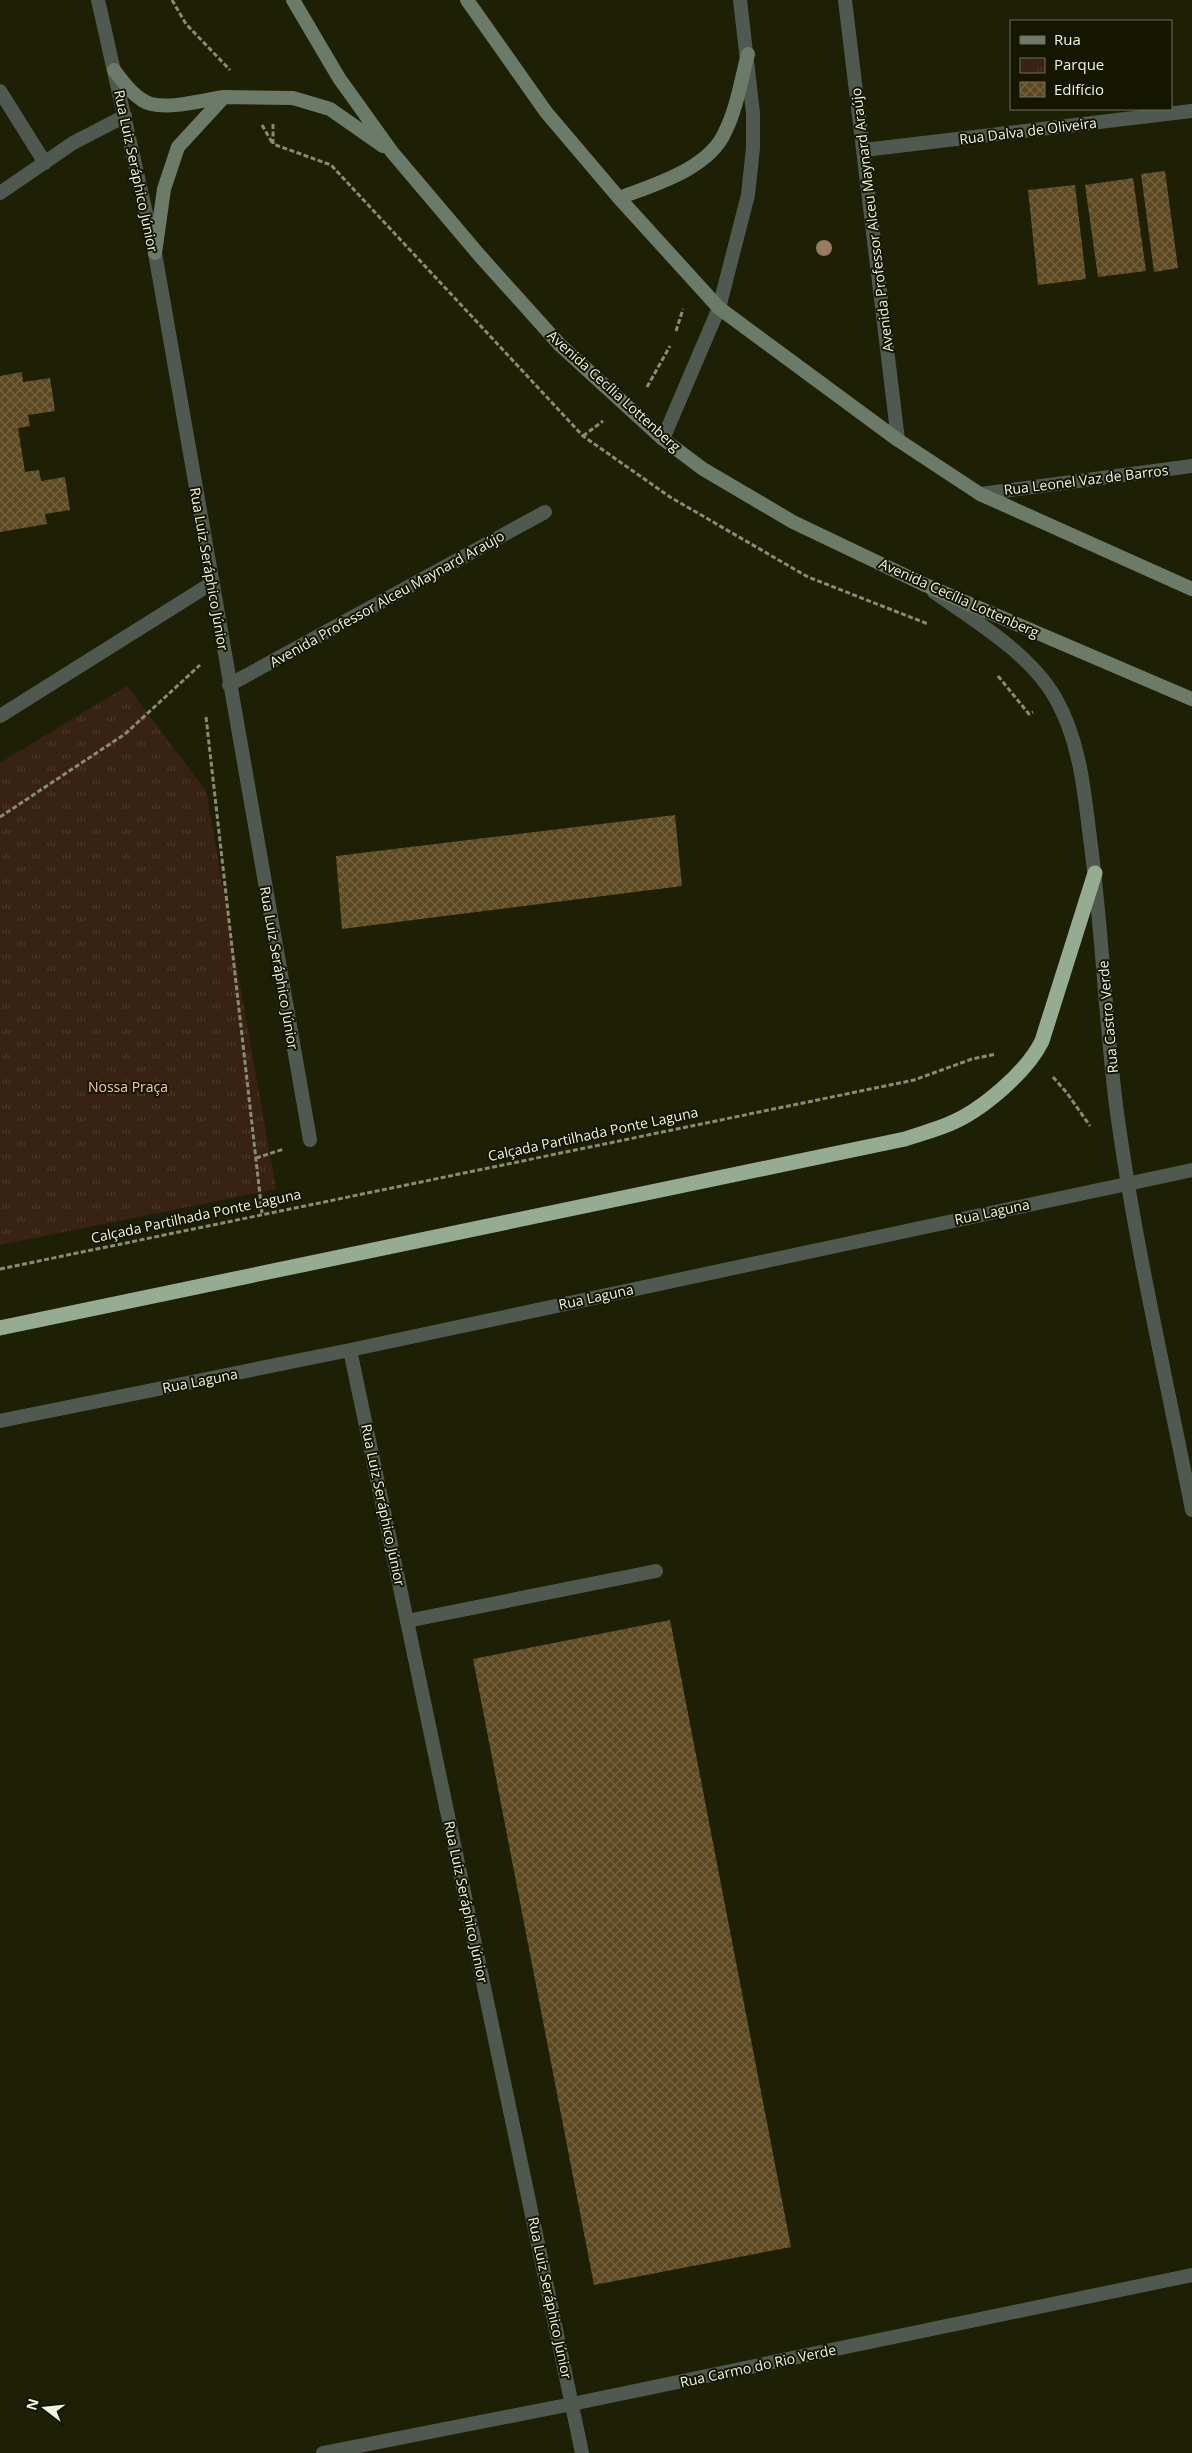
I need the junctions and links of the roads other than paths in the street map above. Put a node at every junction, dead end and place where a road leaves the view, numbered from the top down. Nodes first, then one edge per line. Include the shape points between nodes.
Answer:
1 (98, 0) edge
2 (293, 0) edge
3 (467, 0) edge
4 (740, 0) edge
5 (845, 0) edge
6 (748, 54) junction
7 (114, 70) junction
8 (0, 91) edge
9 (224, 97) junction
10 (1192, 111) edge
11 (125, 116) junction
12 (864, 150) junction
13 (392, 152) junction
14 (45, 163) junction
15 (0, 193) edge
16 (619, 198) junction
17 (155, 253) junction
18 (719, 308) junction
19 (664, 439) junction
20 (898, 440) junction
21 (1192, 466) edge
22 (980, 494) junction
23 (545, 512) dead end
24 (212, 583) junction
25 (923, 584) junction
26 (1192, 589) edge
27 (229, 685) junction
28 (1192, 698) edge
29 (0, 716) edge
30 (1095, 872) junction
31 (310, 1140) dead end
32 (1192, 1170) edge
33 (1128, 1182) junction
34 (0, 1328) edge
35 (350, 1350) junction
36 (0, 1421) edge
37 (1192, 1510) edge
38 (656, 1571) dead end
39 (407, 1621) junction
40 (1192, 2275) edge
41 (572, 2404) junction
42 (323, 2453) edge
43 (582, 2453) edge

1 - 7 street, Rua Luiz Seráphico Júnior
2 - 13 main road, Avenida Cecília Lottenberg via 339,78
3 - 16 main road via 546,112
4 - 6 street
5 - 12 street, Avenida Professor Alceu Maynard Araújo
6 - 16 main road via 725,134 707,155 689,169
6 - 18 street via 753,113 748,195
7 - 9 main road via 129,89 150,104 171,105
7 - 11 street, Rua Luiz Seráphico Júnior
8 - 14 street
9 - 13 main road via 293,98 330,109
9 - 17 main road via 178,147 164,189
10 - 12 street, Rua Dalva de Oliveira
11 - 14 street via 73,143
11 - 17 street, Rua Luiz Seráphico Júnior
12 - 20 street, Avenida Professor Alceu Maynard Araújo
13 - 19 main road, Avenida Cecília Lottenberg via 560,345
14 - 15 street
16 - 18 main road
17 - 24 street, Rua Luiz Seráphico Júnior
18 - 19 street
18 - 20 main road
19 - 25 main road, Avenida Cecília Lottenberg via 703,468 793,522
20 - 22 main road
21 - 22 street, Rua Leonel Vaz de Barros
22 - 26 main road
23 - 27 street, Avenida Professor Alceu Maynard Araújo
24 - 27 street, Rua Luiz Seráphico Júnior
24 - 29 street
25 - 28 main road, Avenida Cecília Lottenberg
25 - 30 street, Rua Castro Verde via 1001,639 1040,676 1056,699 1079,755
27 - 31 street, Rua Luiz Seráphico Júnior
30 - 33 street, Rua Castro Verde via 1116,1104
30 - 34 highway via 1042,1041 1034,1057 981,1105 950,1124 905,1139
32 - 33 street, Rua Laguna
33 - 35 street, Rua Laguna
33 - 37 street, Rua Castro Verde
35 - 36 street, Rua Laguna
35 - 39 street, Rua Luiz Seráphico Júnior
38 - 39 street
39 - 41 street, Rua Luiz Seráphico Júnior
40 - 41 street, Rua Carmo do Rio Verde
41 - 42 street, Rua Carmo do Rio Verde
41 - 43 street, Rua Luiz Seráphico Júnior

